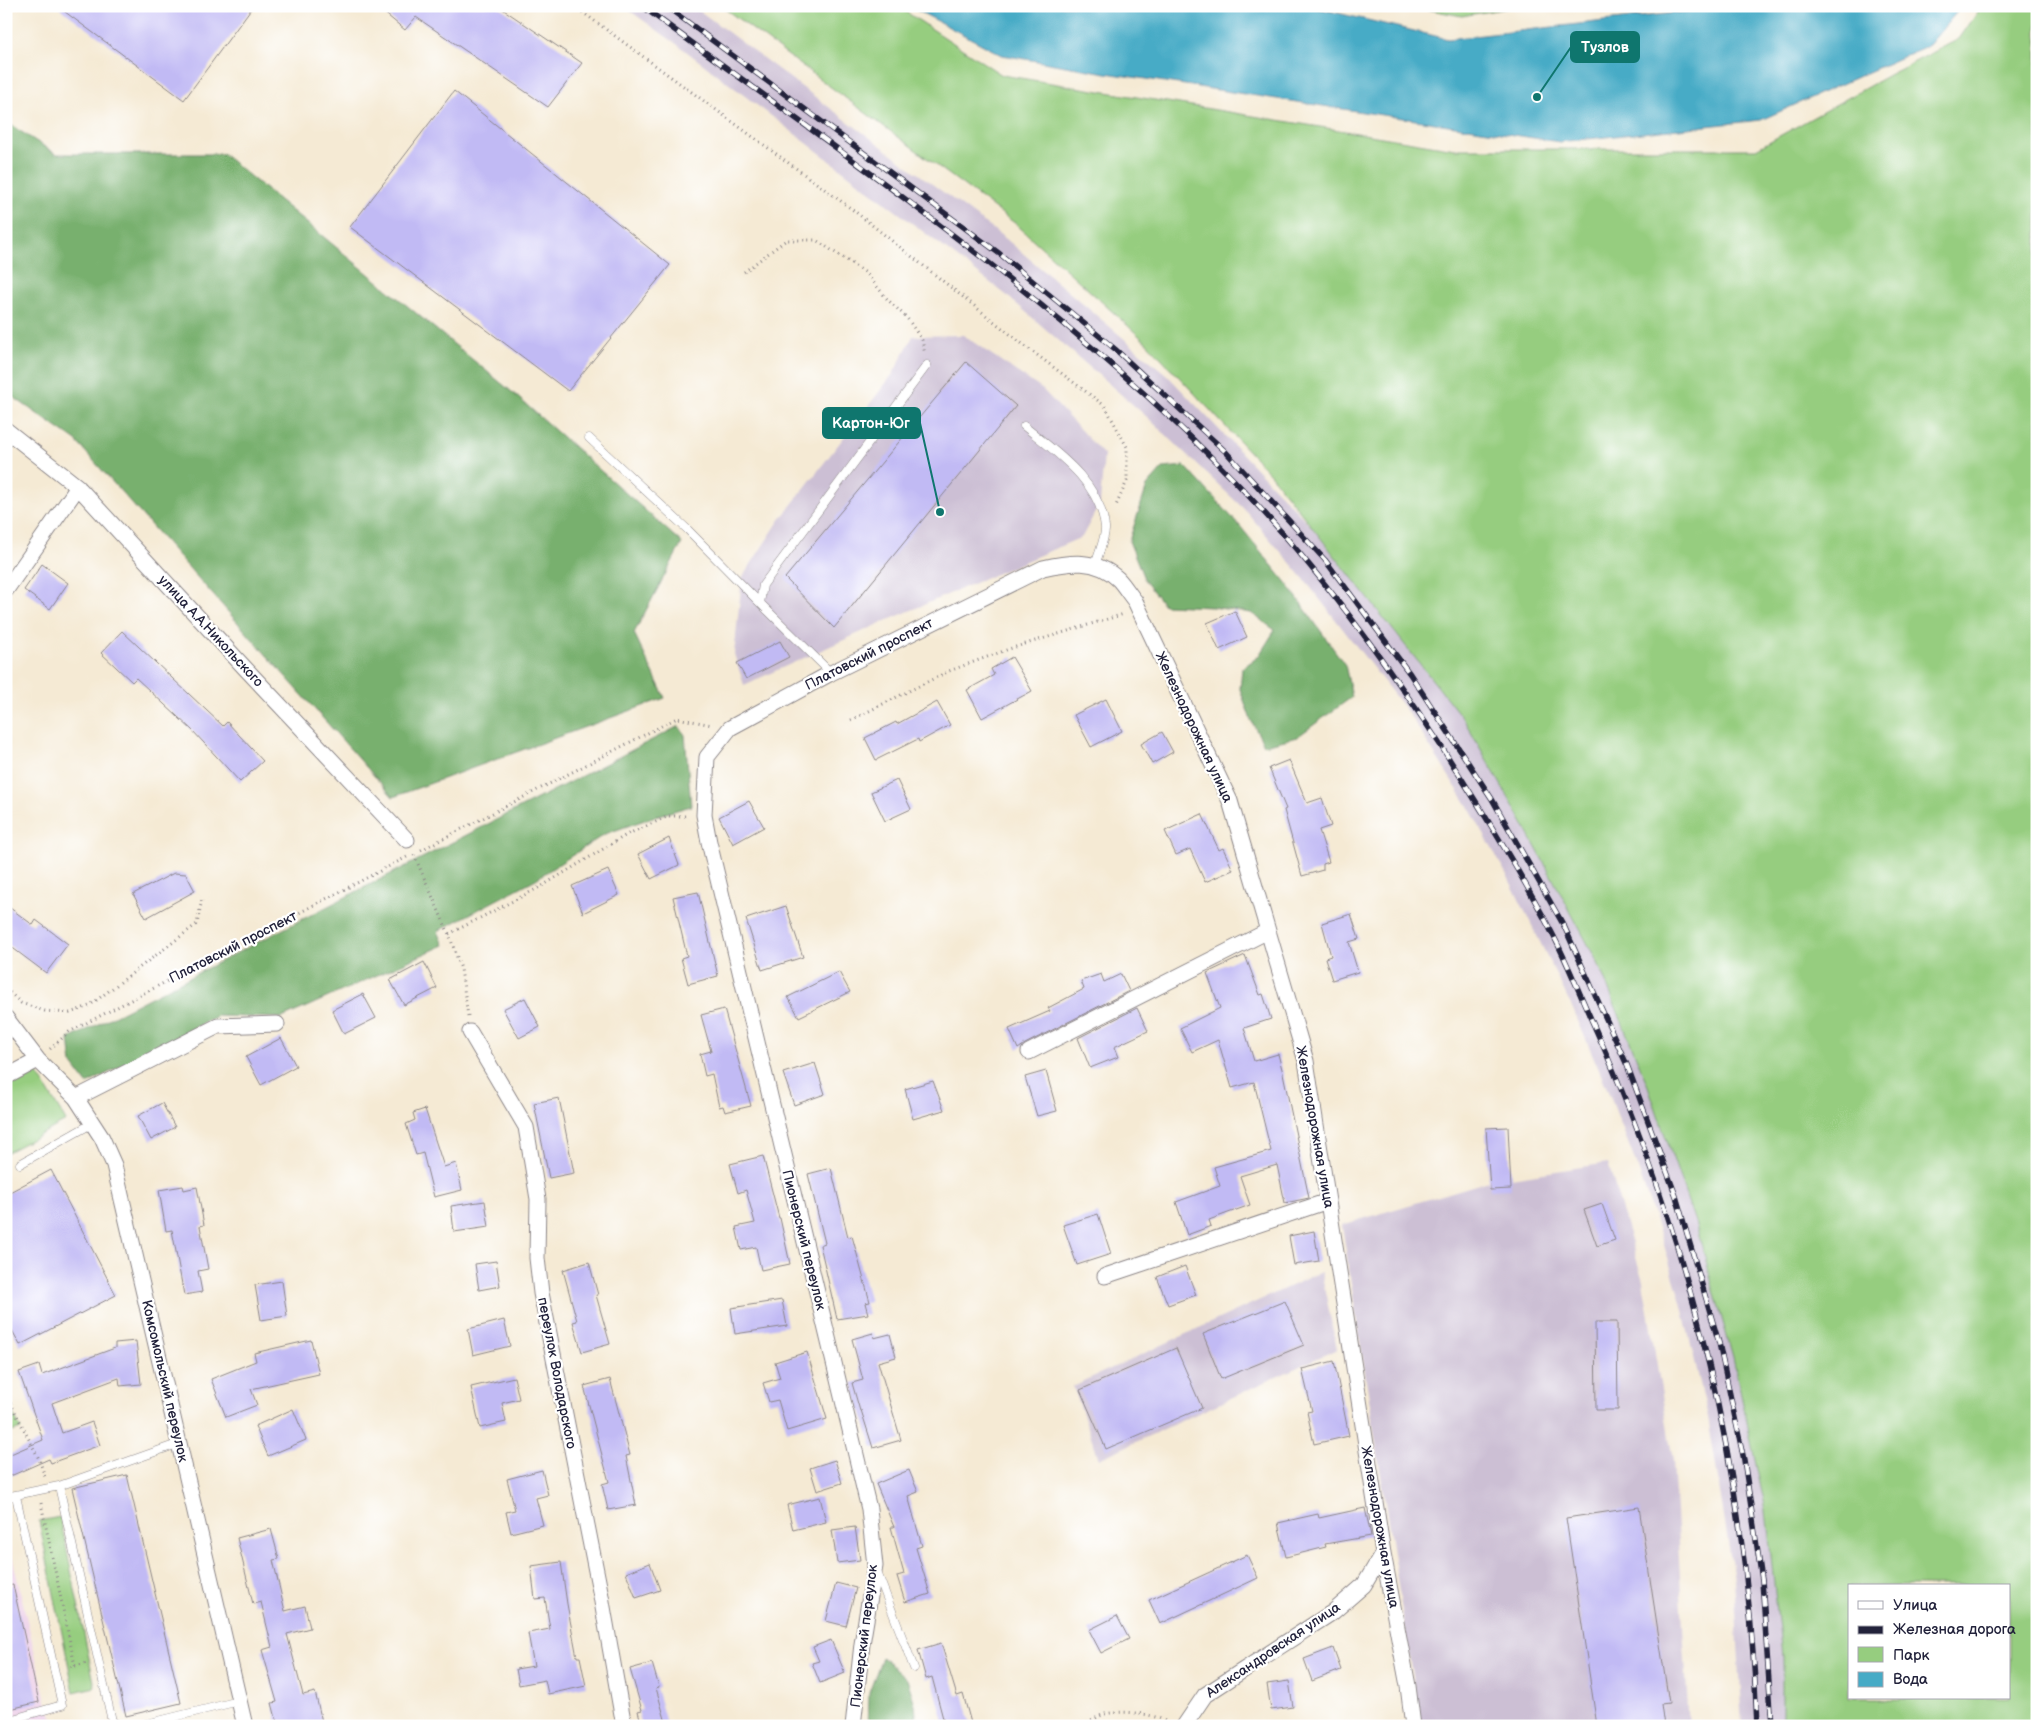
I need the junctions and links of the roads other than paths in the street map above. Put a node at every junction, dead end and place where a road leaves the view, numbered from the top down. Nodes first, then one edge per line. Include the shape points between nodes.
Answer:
1 (927, 365) road end
2 (1024, 426) dead end
3 (6, 430) edge
4 (589, 438) dead end
5 (78, 487) junction
6 (1095, 565) junction
7 (1043, 568) joint
8 (6, 590) edge
9 (760, 603) junction
10 (831, 673) junction
11 (707, 756) joint
12 (408, 840) road end
13 (1268, 931) junction
14 (6, 1018) edge
15 (277, 1024) dead end
16 (470, 1032) road end
17 (1029, 1052) dead end
18 (38, 1060) junction
19 (6, 1076) edge
20 (76, 1098) junction
21 (93, 1123) junction
22 (20, 1164) dead end
23 (1328, 1201) junction
24 (1105, 1276) dead end
25 (180, 1443) junction
26 (59, 1486) junction
27 (6, 1496) edge
28 (16, 1496) junction
29 (1383, 1553) junction
30 (875, 1566) junction
31 (914, 1668) dead end
32 (239, 1701) junction
33 (6, 1721) edge
34 (119, 1726) edge
35 (138, 1726) edge
36 (245, 1726) edge
37 (624, 1726) edge
38 (853, 1726) edge
39 (1184, 1726) edge
40 (1413, 1726) edge

1 - 9 lane via 763,585
2 - 6 lane via 1068,461 1095,496 1105,529
3 - 5 street, улица А.А.Никольского
4 - 9 lane via 688,530
5 - 8 street
5 - 12 street, улица А.А.Никольского
6 - 7 street, Железнодорожная улица via 1069,562
6 - 13 street, Железнодорожная улица via 1117,578 1135,601 1230,801
7 - 10 street, Платовский проспект
9 - 10 lane
10 - 11 street, Платовский проспект via 730,728
11 - 30 street, Пионерский переулок via 704,815 711,852 869,1508
13 - 17 street
13 - 23 street, Железнодорожная улица via 1306,1061
14 - 18 street, Комсомольский переулок
15 - 20 street via 218,1026
16 - 37 street, переулок Володарского via 526,1126 538,1199 537,1258 541,1293
18 - 19 street
18 - 20 street, Комсомольский переулок
20 - 21 street, Комсомольский переулок
21 - 22 lane
21 - 25 street, Комсомольский переулок via 114,1166
23 - 24 street
23 - 29 street, Железнодорожная улица
25 - 26 lane
25 - 32 street, Комсомольский переулок
26 - 28 lane
26 - 34 lane via 112,1721
27 - 28 lane
28 - 33 lane via 62,1705
29 - 39 street, Александровская улица via 1364,1585 1333,1612 1205,1695
29 - 40 street, Железнодорожная улица
30 - 31 lane
30 - 38 street, Пионерский переулок
32 - 35 lane
32 - 36 street, Комсомольский переулок

